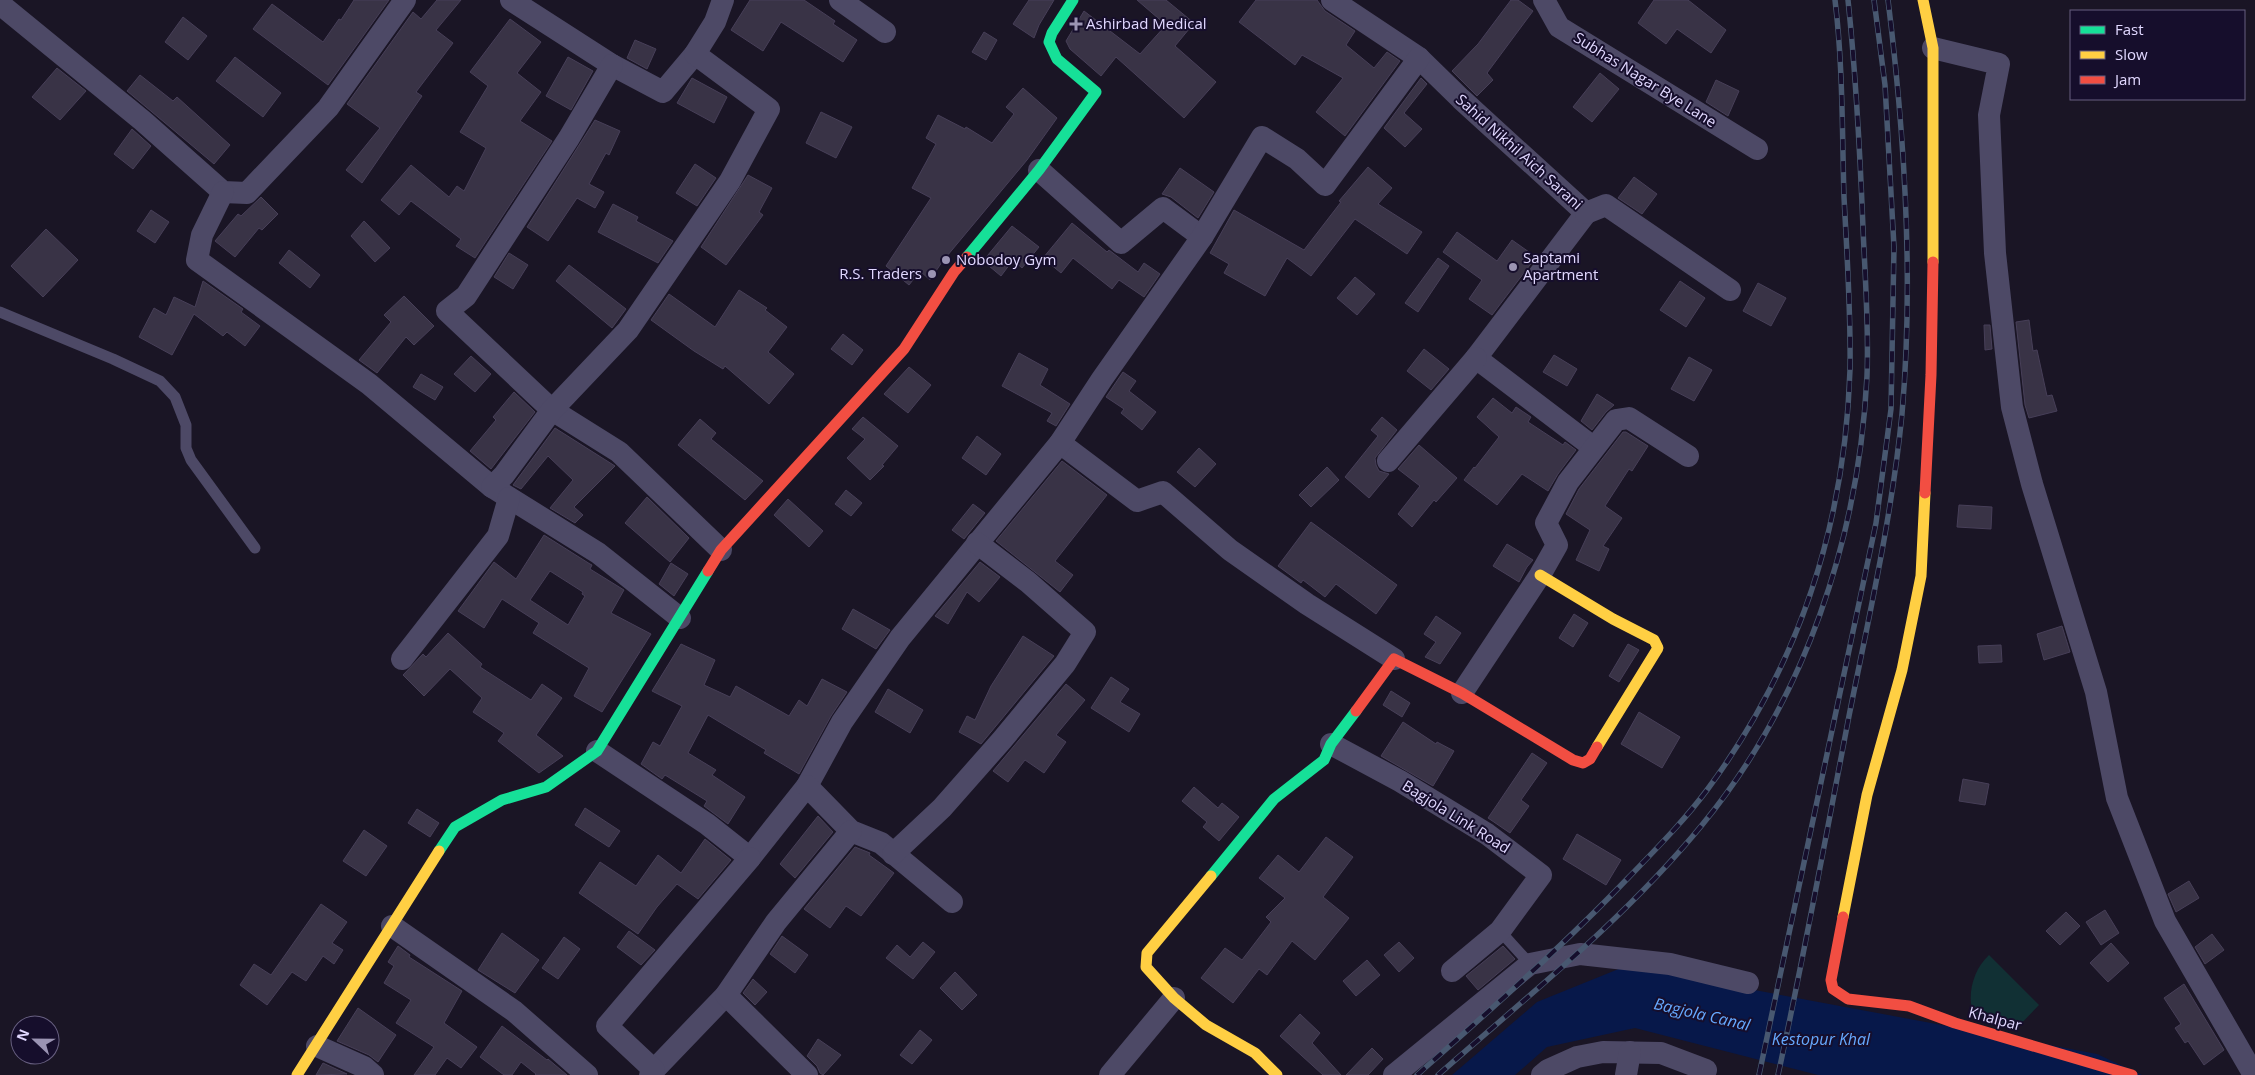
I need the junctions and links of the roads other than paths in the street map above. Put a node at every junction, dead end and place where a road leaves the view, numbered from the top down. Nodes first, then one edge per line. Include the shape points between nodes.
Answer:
1 (405, 0) edge
2 (511, 0) edge
3 (723, 0) edge
4 (840, 0) edge
5 (1073, 0) edge
6 (1332, 0) edge
7 (1544, 0) edge
8 (1923, 0) edge
9 (0, 4) edge
10 (885, 32) dead end
11 (1933, 48) junction
12 (695, 54) junction
13 (1419, 58) junction
14 (612, 65) junction
15 (1757, 149) dead end
16 (1039, 170) junction
17 (223, 192) junction
18 (1586, 213) junction
19 (1202, 237) junction
20 (1730, 290) dead end
21 (0, 312) edge
22 (1476, 358) junction
23 (552, 410) junction
24 (1060, 443) junction
25 (1593, 447) junction
26 (1688, 456) dead end
27 (1388, 461) dead end
28 (501, 492) junction
29 (977, 543) junction
30 (255, 548) dead end
31 (721, 550) junction
32 (1540, 576) junction
33 (680, 618) junction
34 (402, 658) dead end
35 (1394, 659) junction
36 (1462, 692) junction
37 (1331, 744) junction
38 (597, 751) junction
39 (807, 786) junction
40 (851, 832) junction
41 (893, 854) junction
42 (750, 858) junction
43 (952, 902) dead end
44 (392, 926) junction
45 (1500, 931) junction
46 (1530, 964) junction
47 (1452, 971) dead end
48 (1748, 983) dead end
49 (726, 995) junction
50 (1174, 998) junction
51 (317, 1046) junction
52 (1630, 1052) junction
53 (1706, 1070) dead end
54 (652, 1073) edge
55 (297, 1075) edge
56 (373, 1075) edge
57 (587, 1075) edge
58 (807, 1075) edge
59 (1110, 1075) edge
60 (1277, 1075) edge
61 (1394, 1075) edge
62 (1542, 1075) edge
63 (1626, 1075) edge
64 (2132, 1075) edge
65 (2254, 1075) edge

1 - 17 street via 328,108 247,193
2 - 14 street
3 - 12 street via 715,22
4 - 10 street
5 - 16 street via 1049,42 1057,59 1096,92
6 - 13 street, Sahid Nikhil Aich Sarani
7 - 15 street, Subhas Nagar Bye Lane via 1559,26
8 - 11 street
9 - 17 street via 143,121
11 - 64 street, Khalpar via 1930,375 1921,576 1902,670 1867,795 1831,980 1833,989 1848,999 1909,1006 1954,1023
11 - 65 street via 1999,64 1989,115 1995,253 2012,407 2032,484 2096,692 2117,798 2165,921
12 - 14 street via 663,92
12 - 23 street via 769,109 730,180 628,330
13 - 18 street, Sahid Nikhil Aich Sarani
13 - 19 street via 1325,185 1297,159 1262,137
14 - 23 street via 564,146 466,296 447,311
16 - 19 street via 1121,243 1163,208
16 - 31 street via 954,272 904,349
17 - 28 street via 202,235 197,260 369,384
18 - 20 street via 1606,205
18 - 22 street, Sahid Nikhil Aich Sarani
19 - 24 street
21 - 30 lane via 137,369 160,382 175,397 186,425 186,448 191,460
22 - 25 street
22 - 27 street, Sahid Nikhil Aich Sarani
23 - 28 street via 504,475
23 - 31 street via 619,452
24 - 29 street
24 - 35 street via 1137,501 1163,492 1230,550
25 - 26 street via 1616,420 1629,418
25 - 32 street via 1568,482 1546,523 1557,545
28 - 33 street via 598,552
28 - 34 street via 498,536
29 - 39 street via 900,638 842,722
29 - 41 street via 1085,632 1065,664 1002,740 942,808
31 - 33 street
32 - 36 street
32 - 36 street via 1654,640 1658,648 1590,759 1584,763 1573,760
33 - 38 street
35 - 36 street
35 - 37 street
37 - 45 street, Bagjola Link Road via 1487,834 1542,875
37 - 50 street via 1324,760 1274,799 1147,953 1146,967
38 - 42 street via 706,824
38 - 44 street via 546,787 502,800 456,827
39 - 40 street
39 - 42 street
40 - 41 street via 881,842
40 - 49 street via 776,922
41 - 43 street
42 - 54 street via 606,1026
44 - 51 street
44 - 57 street via 514,1011
45 - 46 lane
45 - 47 street, Bagjola Link Road
46 - 48 street via 1580,954 1670,964
46 - 61 street
49 - 54 street
49 - 58 street
50 - 59 street
50 - 60 street via 1206,1026 1254,1053
51 - 55 street
51 - 56 street via 364,1067
52 - 53 street via 1661,1053
52 - 62 street via 1603,1052 1577,1057
52 - 63 street

